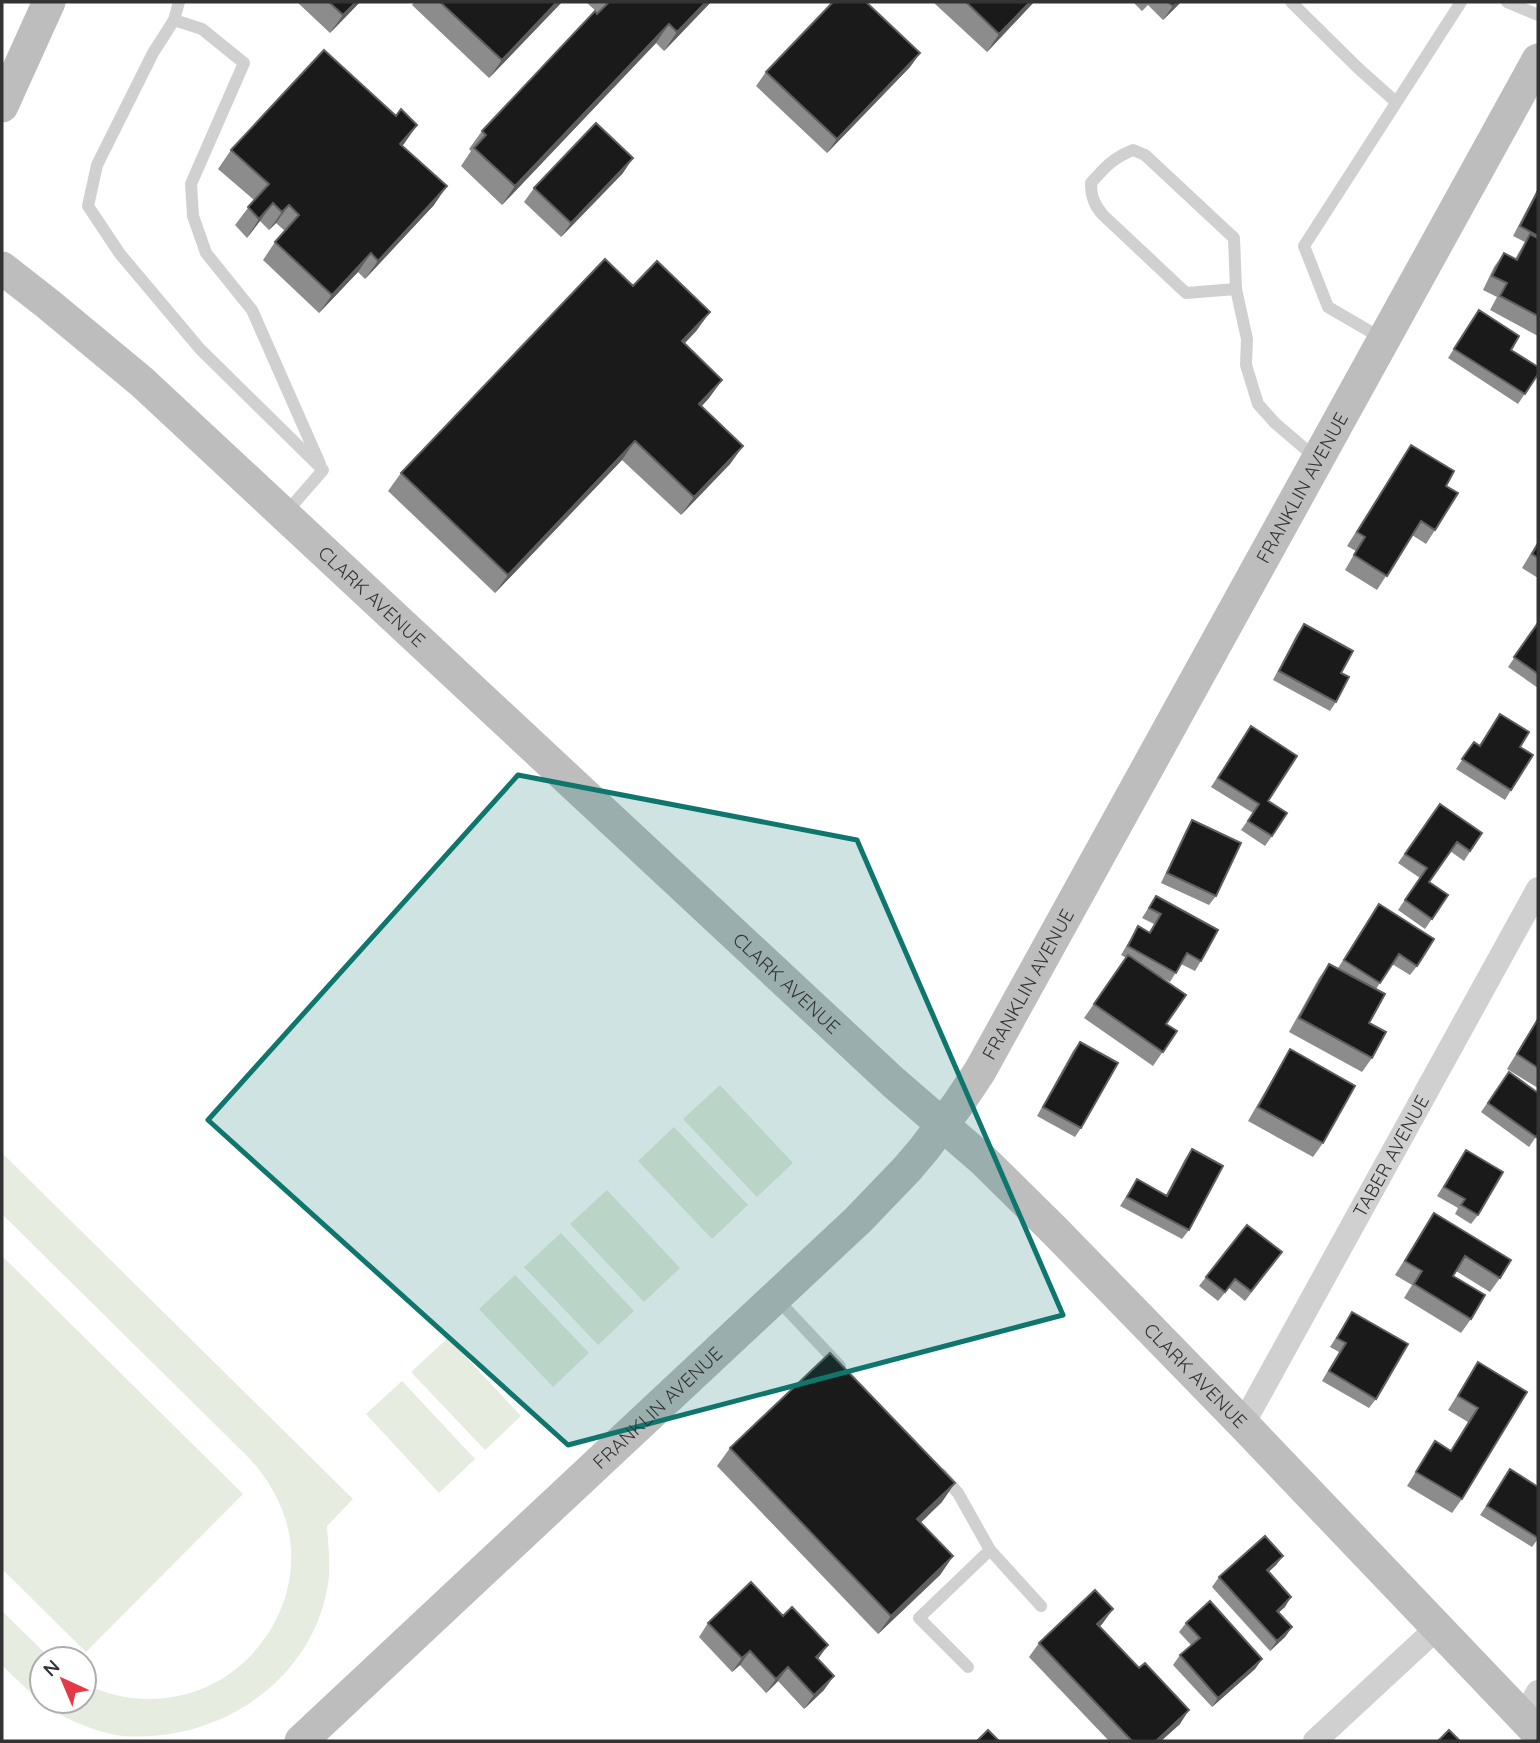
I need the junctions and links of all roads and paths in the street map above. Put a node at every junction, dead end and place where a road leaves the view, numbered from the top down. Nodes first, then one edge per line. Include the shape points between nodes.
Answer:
1 (50, 2) edge
2 (179, 2) edge
3 (1291, 2) edge
4 (1461, 2) edge
5 (1507, 2) edge
6 (1538, 15) edge
7 (174, 20) junction
8 (1538, 60) edge
9 (1396, 102) junction
10 (2, 106) edge
11 (2, 268) edge
12 (1236, 289) junction
13 (1384, 340) junction
14 (1318, 459) junction
15 (323, 470) junction
16 (284, 515) junction
17 (1538, 888) edge
18 (943, 1125) junction
19 (775, 1298) junction
20 (849, 1376) edge
21 (1243, 1424) junction
22 (931, 1463) edge
23 (990, 1550) junction
24 (1041, 1606) dead end
25 (1437, 1629) junction
26 (968, 1667) dead end
27 (1533, 1714) edge
28 (300, 1741) edge
29 (1315, 1741) edge

1 - 10 street
2 - 7 lane
3 - 9 lane
4 - 9 lane
5 - 6 lane
7 - 15 lane via 202,29 244,64 191,184 193,216 206,253 252,310
7 - 15 lane via 97,165 88,206 120,254 200,349
8 - 13 street, FRANKLIN AVENUE
9 - 13 lane via 1304,246 1328,307
11 - 16 street, CLARK AVENUE via 142,382
12 - 12 lane via 1234,238 1144,155 1133,150 1106,165 1091,183 1092,199 1102,215 1186,293
12 - 14 lane via 1258,404
13 - 14 street, FRANKLIN AVENUE
14 - 18 street, FRANKLIN AVENUE via 980,1071
15 - 16 lane
16 - 18 street, CLARK AVENUE
17 - 21 street, TABER AVENUE
18 - 19 street, FRANKLIN AVENUE via 884,1193
18 - 21 street, CLARK AVENUE via 1055,1231
19 - 20 lane
19 - 28 street, FRANKLIN AVENUE
21 - 25 street, CLARK AVENUE
22 - 23 lane via 958,1493
23 - 24 lane
23 - 26 lane via 919,1618
25 - 27 street, CLARK AVENUE
25 - 29 street

